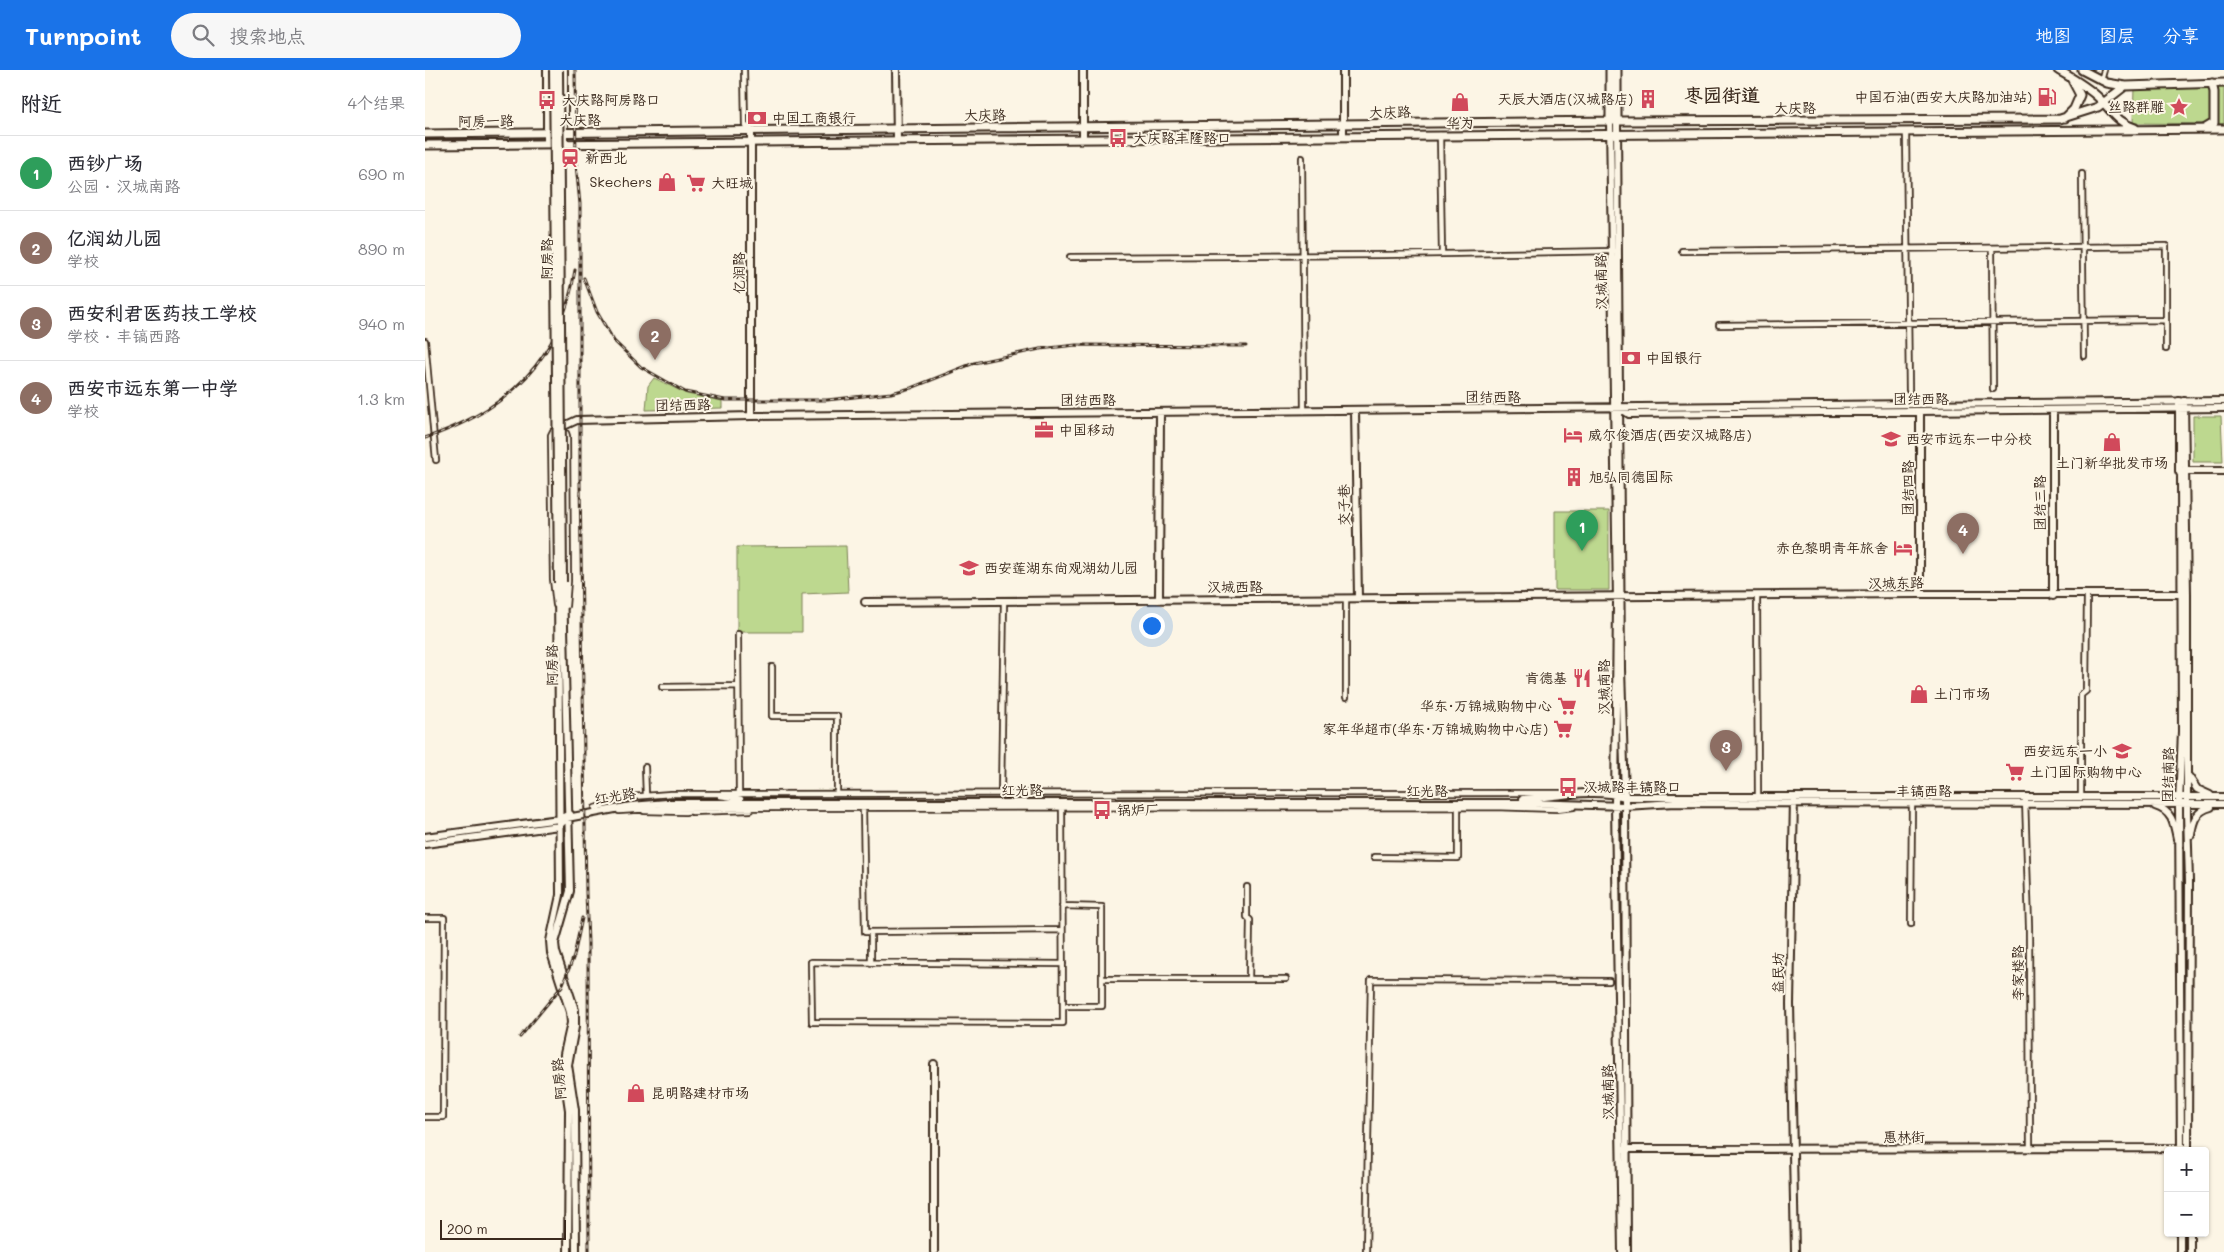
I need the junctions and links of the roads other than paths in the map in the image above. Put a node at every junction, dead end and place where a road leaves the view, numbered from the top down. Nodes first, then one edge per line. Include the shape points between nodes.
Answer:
1 (547, 70) edge
2 (553, 70) edge
3 (559, 70) edge
4 (564, 70) edge
5 (744, 70) edge
6 (895, 70) edge
7 (1083, 70) edge
8 (1343, 70) edge
9 (1610, 70) edge
10 (1617, 70) edge
11 (2058, 70) edge
12 (2082, 70) edge
13 (2104, 70) edge
14 (2071, 78) junction
15 (2101, 81) junction
16 (2211, 83) junction
17 (2224, 83) edge
18 (2125, 86) junction
19 (2104, 103) junction
20 (2064, 119) junction
21 (2040, 120) junction
22 (1614, 122) junction
23 (1343, 126) junction
24 (1082, 127) junction
25 (896, 129) junction
26 (2204, 129) junction
27 (2224, 129) edge
28 (751, 130) junction
29 (2140, 130) junction
30 (2040, 131) junction
31 (1906, 132) junction
32 (547, 133) junction
33 (564, 133) junction
34 (425, 134) edge
35 (1439, 135) junction
36 (1614, 135) junction
37 (1343, 136) junction
38 (1083, 138) junction
39 (897, 140) junction
40 (751, 141) junction
41 (547, 144) junction
42 (564, 144) junction
43 (425, 145) edge
44 (1302, 158) dead end
45 (2082, 174) dead end
46 (2083, 247) junction
47 (1907, 248) junction
48 (1992, 248) junction
49 (1682, 250) dead end
50 (1615, 251) junction
51 (1303, 254) junction
52 (1442, 254) junction
53 (1070, 257) dead end
54 (2166, 320) junction
55 (2083, 321) junction
56 (1908, 322) junction
57 (1992, 322) junction
58 (1719, 325) dead end
59 (425, 341) edge
60 (2167, 349) dead end
61 (2084, 356) dead end
62 (1993, 389) dead end
63 (1909, 390) dead end
64 (2224, 401) edge
65 (2182, 405) junction
66 (1617, 408) junction
67 (2224, 408) edge
68 (1355, 410) junction
69 (2053, 410) junction
70 (1304, 411) junction
71 (1920, 411) junction
72 (1160, 412) junction
73 (751, 416) junction
74 (562, 431) junction
75 (436, 460) dead end
76 (2182, 469) junction
77 (2224, 469) edge
78 (561, 583) junction
79 (1921, 594) junction
80 (2184, 595) junction
81 (1757, 596) junction
82 (2053, 596) junction
83 (2087, 596) junction
84 (1605, 597) joint
85 (1618, 597) junction
86 (1358, 598) junction
87 (1346, 599) junction
88 (1159, 600) junction
89 (1004, 601) junction
90 (865, 602) dead end
91 (561, 625) junction
92 (738, 634) dead end
93 (772, 667) dead end
94 (739, 686) junction
95 (662, 687) dead end
96 (1346, 697) dead end
97 (645, 767) dead end
98 (2188, 770) junction
99 (837, 794) junction
100 (1001, 794) junction
101 (1582, 794) junction
102 (1615, 794) junction
103 (646, 796) junction
104 (740, 796) junction
105 (1625, 797) junction
106 (2223, 797) edge
107 (1758, 798) junction
108 (2081, 798) junction
109 (2185, 799) junction
110 (2025, 800) junction
111 (1794, 801) junction
112 (748, 803) junction
113 (1912, 803) junction
114 (2141, 804) junction
115 (2179, 804) junction
116 (2224, 804) edge
117 (863, 805) junction
118 (1062, 805) junction
119 (1458, 805) junction
120 (1615, 806) junction
121 (1625, 806) junction
122 (705, 808) junction
123 (711, 808) junction
124 (764, 808) junction
125 (595, 810) junction
126 (625, 810) junction
127 (685, 812) junction
128 (567, 816) junction
129 (559, 819) junction
130 (559, 826) junction
131 (425, 837) edge
132 (425, 844) edge
133 (2180, 852) junction
134 (2188, 853) junction
135 (1374, 857) dead end
136 (1247, 887) dead end
137 (1063, 906) junction
138 (425, 918) edge
139 (1911, 924) dead end
140 (1063, 930) junction
141 (871, 932) junction
142 (871, 962) junction
143 (1063, 964) junction
144 (1102, 979) junction
145 (1249, 979) junction
146 (1286, 979) dead end
147 (1609, 981) dead end
148 (1063, 1006) junction
149 (934, 1064) dead end
150 (425, 1117) edge
151 (2184, 1147) edge
152 (2184, 1147) edge
153 (1624, 1149) junction
154 (1793, 1149) junction
155 (2030, 1149) junction
156 (2164, 1150) edge
157 (2180, 1237) edge
158 (2190, 1237) edge
159 (568, 1252) edge
160 (576, 1252) edge
161 (934, 1252) edge
162 (1366, 1252) edge
163 (1622, 1252) edge
164 (1627, 1252) edge
165 (1795, 1252) edge
166 (2180, 1252) edge
167 (2190, 1252) edge

1 - 32 main road
2 - 78 main road, 阿房路, bridge
3 - 78 main road, 阿房路, bridge
4 - 33 main road
5 - 28 street via 745,125
6 - 25 main road
7 - 24 main road
8 - 23 main road
9 - 22 main road
10 - 22 main road
11 - 14 main road
12 - 15 main road
13 - 15 street
14 - 19 main road
14 - 20 main road via 2080,95 2074,109
15 - 18 main road
16 - 17 main road
16 - 18 main road
16 - 26 main road via 2214,123
18 - 19 main road, 大庆路
19 - 20 main road, 大庆路
19 - 29 main road via 2122,123
20 - 21 main road, 大庆路
21 - 22 main road, 大庆路
21 - 30 main road
22 - 23 main road, 大庆路
22 - 36 main road, 汉城南路
23 - 24 main road, 大庆路
23 - 37 main road
24 - 25 main road, 大庆路
24 - 38 main road
25 - 28 main road, 大庆路
25 - 39 main road
26 - 27 main road, 大庆路
26 - 29 main road, 大庆路
28 - 33 main road, 大庆路
28 - 40 main road, 亿润路
29 - 30 main road, 大庆路
30 - 31 main road, 大庆路
31 - 36 main road, 大庆路
31 - 47 street
32 - 33 main road, 大庆路
32 - 34 main road, 阿房一路
32 - 41 main road
33 - 42 main road
35 - 36 main road, 大庆路
35 - 37 main road, 大庆路
35 - 52 street
36 - 50 main road, 汉城南路
37 - 38 main road, 大庆路
38 - 39 main road, 大庆路
39 - 40 main road, 大庆路
40 - 42 main road, 大庆路
40 - 73 main road, 亿润路
41 - 42 main road, 大庆路
41 - 43 main road, 阿房一路
44 - 51 street
45 - 46 street
46 - 48 street
46 - 54 street via 2166,246
46 - 55 street
47 - 48 street
47 - 49 street
47 - 56 street
48 - 57 street
50 - 52 street
50 - 66 main road, 汉城南路
51 - 52 street
51 - 53 street
51 - 70 street
54 - 55 street
54 - 60 street
55 - 57 street
55 - 61 street
56 - 57 street
56 - 58 street
56 - 63 street
57 - 62 street
59 - 75 street
64 - 65 main road, 团结西路
65 - 66 main road, 团结西路
65 - 67 main road, 团结西路
65 - 69 main road, 团结西路
65 - 76 main road, 团结南路
66 - 68 main road, 团结西路
66 - 71 main road, 团结西路 via 1629,414
66 - 85 main road, 汉城南路
68 - 70 main road, 团结西路
68 - 86 main road, 交子巷
69 - 71 main road, 团结西路
69 - 82 main road, 团结三路
70 - 72 main road, 团结西路
71 - 79 main road, 团结四路
72 - 73 main road, 团结西路
72 - 88 main road
73 - 74 main road, 团结西路 via 577,420 564,426
74 - 91 street via 567,436 568,581
74 - 91 street via 553,431 551,435 553,579
76 - 77 main road
76 - 80 main road, 团结南路
78 - 91 main road, 阿房路
79 - 81 main road, 汉城东路
79 - 82 main road, 汉城东路
80 - 83 main road, 汉城东路
80 - 98 main road, 团结南路
80 - 109 main road, 团结南路
81 - 85 main road, 汉城东路
81 - 107 street
82 - 83 main road, 汉城东路
83 - 108 street via 2086,691 2081,695
84 - 85 main road, 汉城东路
84 - 86 main road, 汉城西路
85 - 102 main road, 汉城南路
85 - 105 main road, 汉城南路
86 - 87 main road, 汉城西路
87 - 88 main road, 汉城西路
87 - 96 street
88 - 89 main road, 汉城西路
89 - 90 main road, 汉城西路
89 - 100 street
91 - 128 main road, 阿房路
91 - 129 main road, 阿房路
92 - 94 street
93 - 99 street via 772,716 837,716
94 - 95 street
94 - 104 street
97 - 103 street
98 - 106 main road via 2197,789
98 - 109 main road, 团结南路
99 - 100 street
99 - 104 street
100 - 101 street
101 - 102 main road, 红光路
101 - 104 main road, 红光路 via 1522,799
102 - 105 main road, 红光路
102 - 120 main road, 汉城南路
103 - 104 street
103 - 125 street via 630,797
104 - 125 main road, 红光路 via 648,800
105 - 107 main road, 丰镐西路
105 - 121 main road, 汉城南路
106 - 109 main road, 丰镐西路
107 - 111 main road, 丰镐西路
108 - 109 main road, 丰镐西路
108 - 110 main road, 丰镐西路
109 - 115 main road, 丰镐西路
109 - 116 main road, 丰镐西路
109 - 134 main road, 团结南路
110 - 111 main road, 丰镐西路
110 - 113 main road, 丰镐西路
110 - 114 main road, 丰镐西路
110 - 155 street, 李家楼路
111 - 113 main road, 丰镐西路
111 - 121 main road, 丰镐西路
111 - 154 main road, 益民坊 via 1790,1004
112 - 117 main road, 红光路
112 - 123 street
112 - 125 main road, 红光路 via 667,803
113 - 139 street
114 - 115 main road, 丰镐西路
114 - 133 main road via 2158,807 2171,816
115 - 133 main road, 团结南路
116 - 134 main road via 2205,808 2196,816
117 - 118 main road, 红光路
117 - 124 street
117 - 141 street via 865,932
118 - 119 main road, 红光路
118 - 137 street
119 - 120 main road, 红光路 via 1558,803
119 - 135 street via 1458,858
120 - 121 main road, 红光路
120 - 153 main road, 汉城南路
121 - 153 main road, 汉城南路
122 - 123 street
122 - 126 street
122 - 127 street
123 - 124 street
124 - 127 street via 738,812
125 - 126 street
125 - 128 main road, 红光路
126 - 127 street
128 - 129 main road, 红光路
128 - 130 main road
128 - 160 main road, 阿房路 via 569,891 555,944 575,1010 568,1065 575,1110
129 - 130 main road, 阿房路
129 - 131 main road, 红光路
130 - 132 main road
130 - 159 main road, 阿房路 via 560,895 550,941 571,1022 563,1069 569,1110
133 - 152 main road, 团结南路
134 - 151 main road, 团结南路
136 - 145 street
137 - 140 street
137 - 144 street via 1102,907
138 - 150 street via 443,918 443,1117
140 - 141 street
140 - 143 street
141 - 142 street
142 - 143 street
142 - 148 street via 811,962 812,1022 1063,1023
143 - 148 street
144 - 145 street
144 - 148 street via 1102,1006
145 - 146 street
147 - 162 street via 1371,980
149 - 161 main road
153 - 154 main road, 惠林街
153 - 163 main road, 汉城南路
153 - 164 main road, 汉城南路
154 - 155 main road, 惠林街
154 - 165 main road, 益民坊
155 - 156 main road, 惠林街
157 - 166 main road
158 - 167 main road

